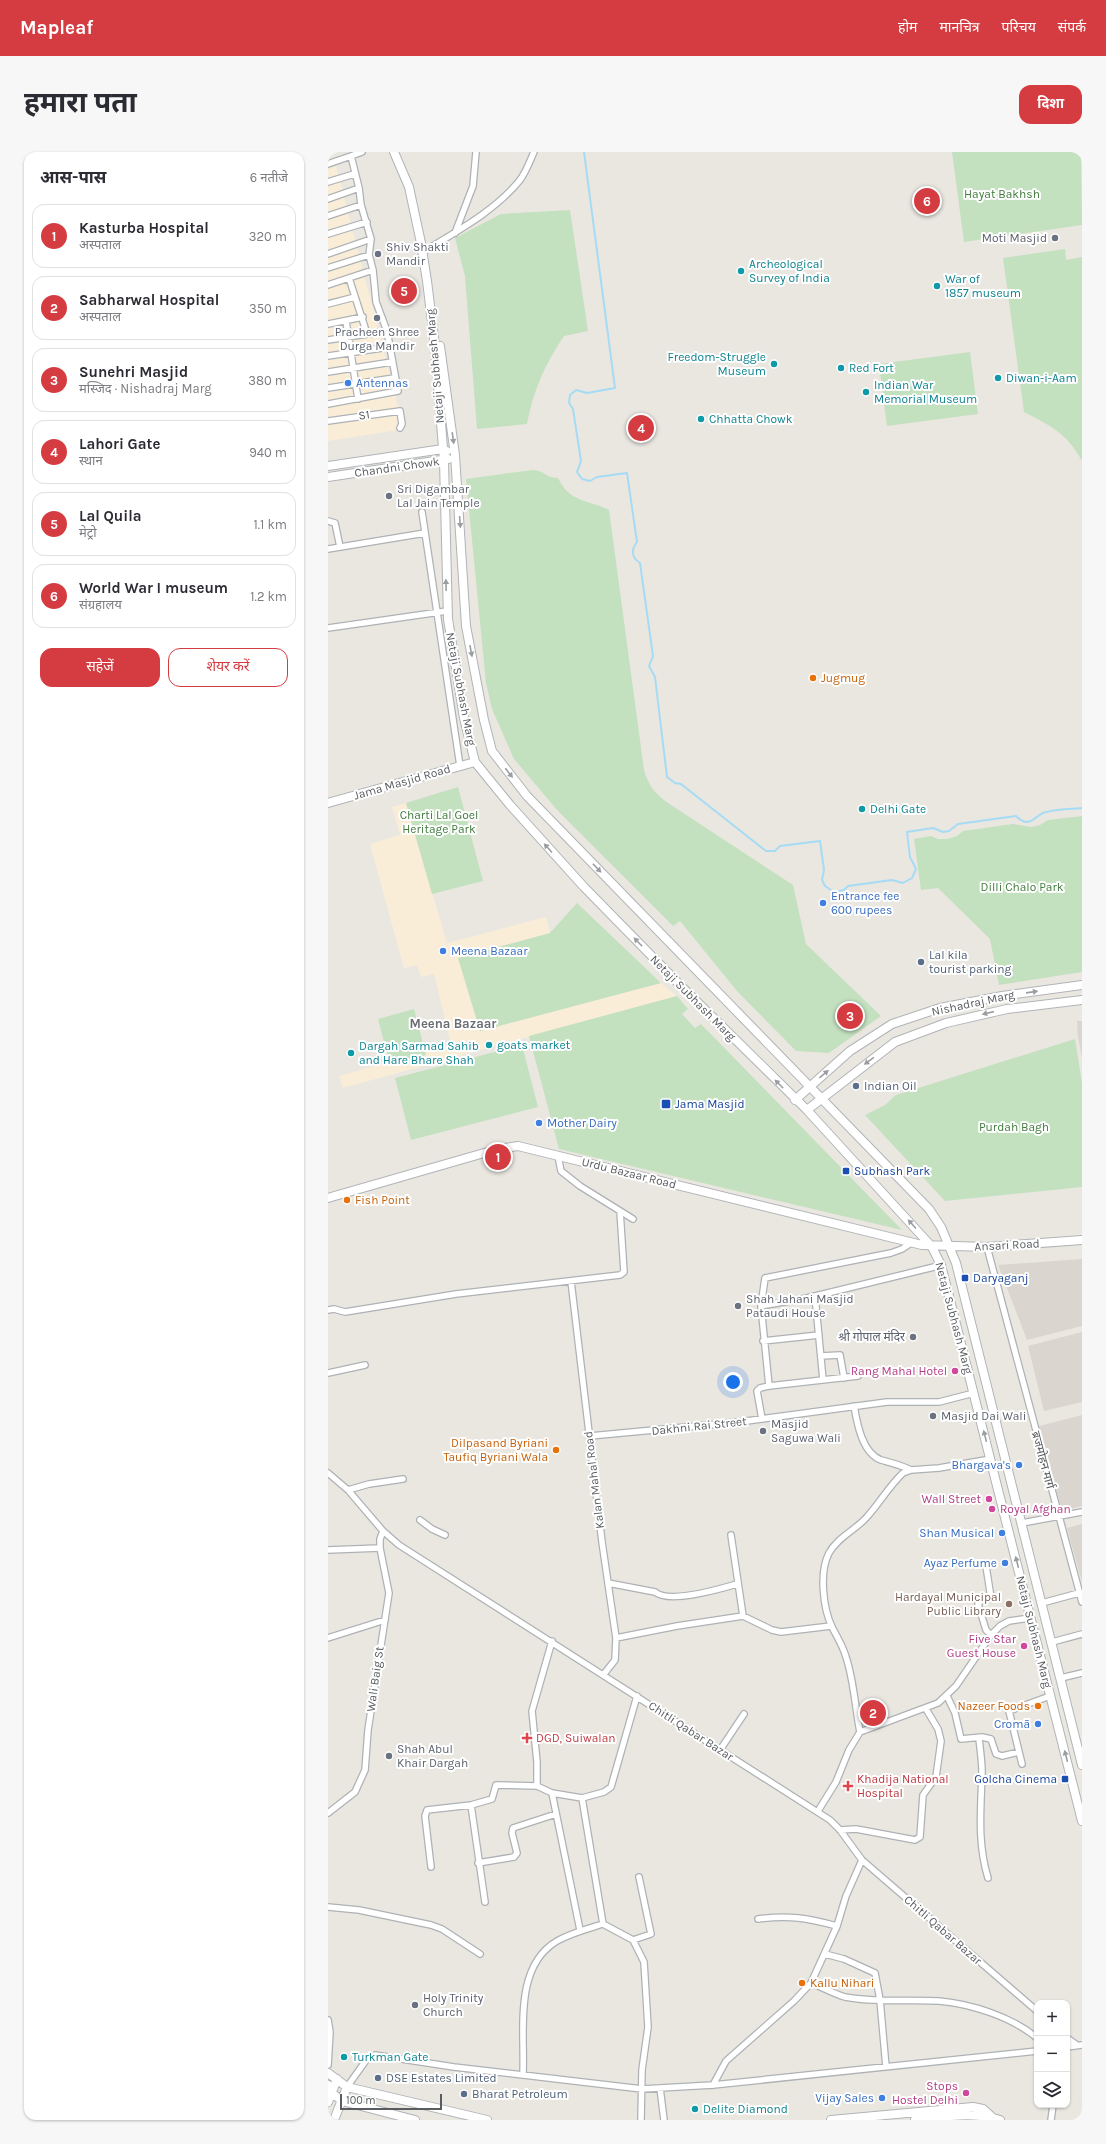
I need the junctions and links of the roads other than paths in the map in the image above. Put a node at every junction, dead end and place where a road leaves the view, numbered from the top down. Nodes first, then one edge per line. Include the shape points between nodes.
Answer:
1 (362, 152) edge
2 (394, 152) edge
3 (400, 152) edge
4 (476, 152) edge
5 (534, 152) edge
6 (351, 156) junction
7 (328, 164) edge
8 (354, 174) junction
9 (328, 182) edge
10 (359, 188) junction
11 (328, 199) edge
12 (361, 205) junction
13 (328, 216) edge
14 (367, 222) junction
15 (454, 233) junction
16 (328, 234) edge
17 (371, 239) junction
18 (426, 250) junction
19 (328, 254) edge
20 (370, 255) junction
21 (328, 268) edge
22 (373, 270) junction
23 (349, 278) junction
24 (328, 285) edge
25 (355, 297) junction
26 (328, 304) edge
27 (363, 318) junction
28 (346, 321) junction
29 (328, 324) edge
30 (388, 331) junction
31 (367, 334) junction
32 (349, 337) junction
33 (328, 340) edge
34 (389, 347) junction
35 (351, 352) junction
36 (328, 356) edge
37 (392, 362) junction
38 (353, 368) junction
39 (328, 372) edge
40 (394, 378) junction
41 (355, 384) junction
42 (328, 388) edge
43 (358, 399) junction
44 (328, 404) edge
45 (328, 421) edge
46 (400, 428) dead end
47 (443, 449) junction
48 (455, 455) junction
49 (444, 461) junction
50 (328, 466) edge
51 (328, 477) edge
52 (422, 512) dead end
53 (328, 521) edge
54 (425, 533) junction
55 (340, 547) junction
56 (328, 549) edge
57 (447, 611) junction
58 (436, 613) junction
59 (328, 628) edge
60 (476, 762) junction
61 (460, 766) junction
62 (328, 803) edge
63 (1082, 985) edge
64 (1082, 1000) edge
65 (809, 1087) junction
66 (795, 1100) junction
67 (822, 1100) junction
68 (807, 1110) junction
69 (558, 1156) junction
70 (328, 1198) edge
71 (620, 1211) junction
72 (633, 1219) dead end
73 (1082, 1240) edge
74 (911, 1243) junction
75 (951, 1246) junction
76 (932, 1247) junction
77 (987, 1247) junction
78 (934, 1267) dead end
79 (571, 1281) junction
80 (815, 1296) junction
81 (760, 1306) junction
82 (328, 1310) edge
83 (819, 1335) junction
84 (764, 1341) junction
85 (821, 1356) junction
86 (365, 1365) dead end
87 (328, 1373) edge
88 (858, 1376) dead end
89 (844, 1378) junction
90 (823, 1380) junction
91 (768, 1386) junction
92 (974, 1393) junction
93 (854, 1406) junction
94 (762, 1419) junction
95 (590, 1436) junction
96 (991, 1458) junction
97 (911, 1470) junction
98 (328, 1472) edge
99 (403, 1479) dead end
100 (348, 1490) junction
101 (1082, 1512) edge
102 (1059, 1517) junction
103 (420, 1520) dead end
104 (1022, 1523) junction
105 (383, 1531) junction
106 (445, 1535) dead end
107 (731, 1535) dead end
108 (380, 1548) junction
109 (328, 1550) edge
110 (986, 1566) dead end
111 (608, 1583) junction
112 (737, 1584) junction
113 (1079, 1593) junction
114 (1082, 1602) edge
115 (1042, 1603) junction
116 (743, 1616) junction
117 (1030, 1618) junction
118 (385, 1620) junction
119 (831, 1626) junction
120 (991, 1634) junction
121 (1082, 1634) edge
122 (328, 1638) edge
123 (616, 1638) junction
124 (552, 1641) junction
125 (1052, 1642) junction
126 (1082, 1673) edge
127 (604, 1674) junction
128 (1061, 1678) junction
129 (637, 1696) junction
130 (947, 1696) junction
131 (1050, 1696) junction
132 (926, 1709) junction
133 (744, 1714) dead end
134 (860, 1732) junction
135 (978, 1738) junction
136 (720, 1750) junction
137 (1019, 1752) junction
138 (1082, 1762) edge
139 (1022, 1764) dead end
140 (537, 1786) junction
141 (552, 1793) junction
142 (582, 1798) junction
143 (470, 1805) junction
144 (818, 1811) junction
145 (328, 1813) edge
146 (556, 1814) junction
147 (1082, 1821) edge
148 (840, 1830) junction
149 (862, 1860) junction
150 (478, 1863) junction
151 (430, 1867) dead end
152 (639, 1877) dead end
153 (988, 1878) dead end
154 (485, 1902) dead end
155 (328, 1906) edge
156 (758, 1918) dead end
157 (603, 1924) junction
158 (837, 1926) junction
159 (580, 1930) junction
160 (633, 1940) junction
161 (480, 1954) dead end
162 (825, 1954) junction
163 (811, 1983) junction
164 (880, 2000) junction
165 (1034, 2008) edge
166 (328, 2020) edge
167 (1034, 2036) edge
168 (1070, 2040) edge
169 (1080, 2045) edge
170 (1070, 2047) edge
171 (1034, 2051) edge
172 (328, 2065) edge
173 (886, 2067) junction
174 (328, 2073) edge
175 (523, 2074) junction
176 (337, 2079) junction
177 (328, 2085) edge
178 (713, 2085) junction
179 (346, 2087) junction
180 (660, 2088) junction
181 (642, 2089) junction
182 (332, 2093) junction
183 (342, 2101) junction
184 (328, 2102) edge
185 (1053, 2108) edge
186 (996, 2119) edge
187 (334, 2120) edge
188 (415, 2120) edge
189 (488, 2120) edge
190 (641, 2120) edge
191 (664, 2120) edge
192 (832, 2120) edge
193 (915, 2120) edge
194 (1051, 2120) edge

1 - 6 street
2 - 47 main road, Netaji Subhash Marg via 409,187 421,243 435,346
3 - 18 main road, Netaji Subhash Marg via 412,184
4 - 15 street via 473,186
5 - 15 street via 520,179 501,199
6 - 7 street
6 - 8 street
8 - 9 street
8 - 10 street
10 - 11 street
10 - 12 street
12 - 13 street
12 - 14 street
14 - 16 street
14 - 17 street
15 - 18 street
17 - 19 street
17 - 20 street
18 -> 48 main road, Netaji Subhash Marg
20 - 21 street
20 - 22 street
22 - 23 street
22 - 30 street via 376,302
23 - 24 street
23 - 25 street
25 - 26 street
25 - 27 street
27 - 28 street
27 - 31 street
28 - 29 street
28 - 32 street
30 - 31 street
30 - 34 street
31 - 32 street
32 - 33 street
32 - 35 street
34 - 35 street
34 - 37 street
35 - 36 street
35 - 38 street
37 - 38 street
37 - 40 street
38 - 39 street
38 - 41 street
40 - 41 street
40 - 43 street via 398,391
41 - 42 street
41 - 43 street
43 - 44 street
45 - 46 street, S1 via 400,410
47 - 48 main road, Chandni Chowk
47 - 49 main road, Netaji Subhash Marg
47 - 50 main road, Chandni Chowk
48 - 49 main road, Chandni Chowk
48 -> 65 main road, Netaji Subhash Marg via 466,626 492,751 527,796
49 - 51 main road, Chandni Chowk
57 -> 49 main road, Netaji Subhash Marg
52 - 54 street
53 - 55 street via 335,523
54 - 55 street
54 - 58 street
55 - 56 street
57 - 58 street
57 - 60 main road, Netaji Subhash Marg via 464,718
58 - 59 street
58 - 61 street
60 - 61 main road, Jama Masjid Road
66 -> 60 main road, Netaji Subhash Marg via 584,887 510,805
61 - 62 main road, Jama Masjid Road
65 -> 63 main road, Nishadraj Marg via 850,1051 892,1024 940,1008
64 -> 67 main road, Nishadraj Marg via 1007,1008 946,1023 895,1042
65 - 66 main road, Nishadraj Marg
65 - 67 main road, Netaji Subhash Marg
66 - 68 main road, Netaji Subhash Marg
67 - 68 main road, Nishadraj Marg
67 - 75 main road, Netaji Subhash Marg via 930,1209
76 -> 68 main road, Netaji Subhash Marg
69 - 70 main road, Urdu Bazaar Road via 531,1148 509,1146
69 - 71 street via 562,1171 580,1186
69 - 74 main road, Urdu Bazaar Road
71 - 72 street
71 - 79 street via 623,1274
73 - 77 main road, Ansari Road
74 - 76 main road, Urdu Bazaar Road
74 - 81 street via 902,1250 890,1253 765,1278
75 - 76 main road, Ansari Road
75 - 77 main road, Ansari Road
75 - 104 main road, Netaji Subhash Marg
76 - 92 main road, Netaji Subhash Marg via 941,1265
77 - 102 street, ब्रजमोहन मार्ग
78 - 80 street
79 - 82 street via 519,1285 342,1313 334,1309
79 - 95 street, Kalan Mahal Road
80 - 81 street
80 - 83 street
81 - 84 street
83 - 84 street
83 - 85 street
84 - 91 street
85 - 89 street via 840,1355
85 - 90 street
86 - 87 street
88 - 89 street
89 - 90 street
90 - 91 street
91 - 94 street via 757,1391
92 - 93 street, Dakhni Rai Street via 939,1402 888,1402
96 -> 92 main road, Netaji Subhash Marg
93 - 94 street, Dakhni Rai Street
93 - 97 street via 860,1437 875,1455 881,1460 900,1464
94 - 95 street, Dakhni Rai Street
95 - 111 street, Kalan Mahal Road
96 - 97 street via 939,1468
117 -> 96 main road, Netaji Subhash Marg
97 - 119 street via 898,1478 867,1517 833,1546 828,1555 823,1588
98 - 100 street, Chitli Qabar Bazar
99 - 100 street
100 - 105 street, Chitli Qabar Bazar
101 - 102 street
102 - 104 street
102 - 113 street, ब्रजमोहन मार्ग
103 - 106 street
104 - 115 main road, Netaji Subhash Marg
105 - 108 street, Wali Baig St
105 - 124 street, Chitli Qabar Bazar via 431,1566
107 - 112 street
108 - 109 street
108 - 118 street, Wali Baig St via 389,1593
110 - 120 street via 991,1598 978,1604 986,1630
111 - 112 street via 655,1592 665,1597 704,1594
111 - 123 street, Kalan Mahal Road
112 - 116 street
113 - 114 street, ब्रजमोहन मार्ग
113 - 115 street
115 - 125 main road, Netaji Subhash Marg
116 - 119 street via 781,1632
116 - 123 street via 690,1623
117 - 120 street via 1009,1621
117 - 131 main road, Netaji Subhash Marg
118 - 122 street
118 - 145 street, Wali Baig St via 368,1730 364,1778 355,1792
119 - 134 street via 847,1658
120 - 130 street
121 - 125 street
123 - 127 street, Kalan Mahal Road via 615,1660
124 - 127 street, Chitli Qabar Bazar
124 - 140 street via 532,1711
125 - 128 main road, Netaji Subhash Marg
126 - 128 street
127 - 129 street, Chitli Qabar Bazar
128 - 138 main road, Netaji Subhash Marg
129 - 136 street, Chitli Qabar Bazar
129 - 142 street via 611,1787 604,1792
130 - 132 street
130 - 135 street via 955,1713 961,1739
131 - 137 street via 1009,1711
147 -> 131 main road, Netaji Subhash Marg
132 - 134 street
132 - 148 street via 938,1729 941,1742 936,1777 923,1795 920,1837 915,1840 856,1829
133 - 136 street
134 - 144 street via 849,1750 836,1782
135 - 137 street via 991,1739 996,1754 1002,1756
135 - 153 street via 982,1771 979,1833
136 - 144 street, Chitli Qabar Bazar
137 - 139 street
140 - 141 street
140 - 143 street via 496,1785 492,1799
141 - 142 street
141 - 146 street
142 - 157 street
143 - 150 street
143 - 151 street via 427,1810 425,1816
144 - 148 street, Chitli Qabar Bazar
146 - 150 street via 513,1828 517,1853 514,1857
146 - 159 street
148 - 149 street, Chitli Qabar Bazar
149 - 158 street via 846,1896
149 - 165 street, Chitli Qabar Bazar
150 - 154 street
152 - 160 street via 651,1934
155 - 161 street via 431,1925 442,1929
156 - 158 street via 803,1918
157 - 159 street
157 - 160 street
158 - 162 street
159 - 175 street via 556,1941 546,1949 531,1971 523,2008
160 - 181 street via 644,1962 648,2007
162 - 163 street
162 - 164 street via 844,1959 875,1973
163 - 164 street via 843,1997
163 - 178 street via 726,2061
164 - 167 street via 939,2001 956,2004 1014,2022
164 - 173 street
166 - 172 street
168 - 169 street
169 - 170 street
171 - 173 street
173 - 178 street
174 - 176 main road
175 - 179 street via 375,2055 367,2059
175 - 181 street
176 - 179 main road
176 - 182 main road
177 - 182 main road
178 - 180 street
179 - 183 main road
179 - 189 main road
180 - 181 street
180 - 191 street
181 - 190 street
182 - 183 main road
182 - 184 main road
183 - 187 main road
183 - 188 main road
185 - 194 street
186 - 192 main road via 983,2109 973,2107
186 - 193 main road via 981,2115 963,2115

